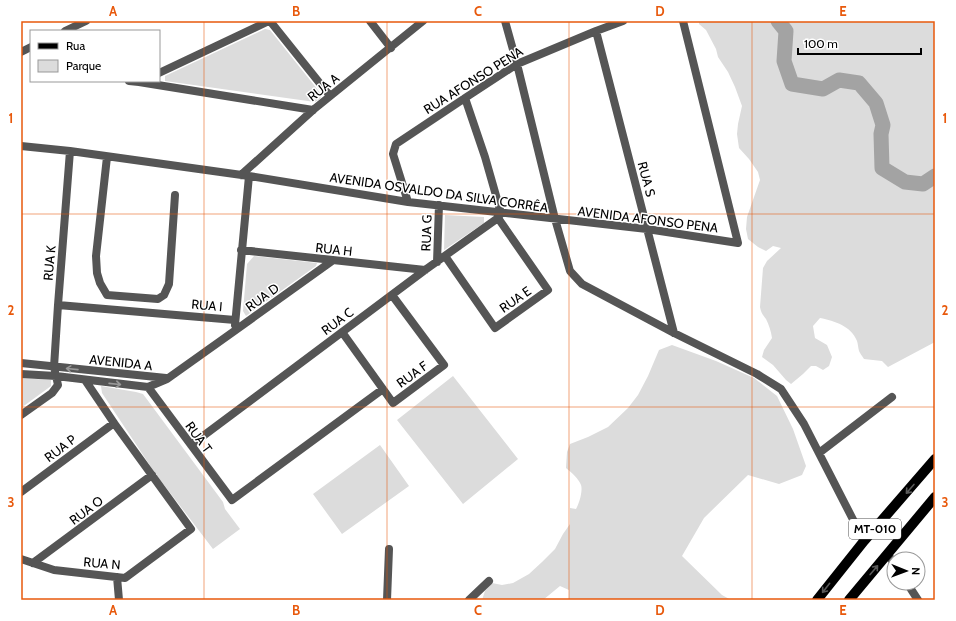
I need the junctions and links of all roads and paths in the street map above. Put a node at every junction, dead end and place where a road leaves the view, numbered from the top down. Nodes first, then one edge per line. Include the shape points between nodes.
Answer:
1 (86, 21) edge
2 (270, 21) edge
3 (370, 21) edge
4 (423, 21) edge
5 (505, 21) edge
6 (623, 21) edge
7 (683, 21) edge
8 (68, 30) edge
9 (596, 31) junction
10 (30, 48) edge
11 (391, 48) junction
12 (21, 52) edge
13 (517, 64) junction
14 (160, 72) edge
15 (146, 82) edge
16 (330, 96) junction
17 (465, 98) junction
18 (313, 110) junction
19 (21, 146) edge
20 (70, 151) junction
21 (107, 157) junction
22 (245, 176) junction
23 (175, 195) dead end
24 (408, 202) junction
25 (439, 205) junction
26 (499, 215) junction
27 (555, 219) junction
28 (648, 229) junction
29 (241, 250) junction
30 (445, 256) junction
31 (332, 261) junction
32 (437, 262) junction
33 (425, 270) junction
34 (392, 295) junction
35 (58, 305) junction
36 (235, 320) junction
37 (234, 332) junction
38 (342, 332) junction
39 (674, 333) junction
40 (21, 363) edge
41 (54, 367) junction
42 (21, 374) edge
43 (56, 376) junction
44 (167, 379) junction
45 (85, 380) junction
46 (148, 387) junction
47 (383, 389) junction
48 (892, 397) dead end
49 (21, 415) edge
50 (114, 422) junction
51 (191, 445) junction
52 (819, 453) junction
53 (935, 459) edge
54 (152, 475) junction
55 (21, 492) edge
56 (935, 496) edge
57 (864, 541) junction
58 (389, 549) dead end
59 (890, 551) edge
60 (886, 556) edge
61 (21, 559) edge
62 (34, 563) junction
63 (117, 577) junction
64 (490, 580) dead end
65 (912, 591) edge
66 (119, 600) edge
67 (387, 600) edge
68 (469, 600) edge
69 (817, 600) edge
70 (849, 600) edge
71 (918, 600) edge

1 - 8 street
2 - 14 street
2 - 16 street
3 - 11 street
4 - 11 street, RUA A
5 - 13 street
6 - 9 street, RUA AFONSO PENA
7 - 28 street, AVENIDA AFONSO PENA via 738,243
9 - 13 street, RUA AFONSO PENA
9 - 28 street, RUA S
10 - 12 street
11 - 16 street, RUA A
13 - 17 street, RUA AFONSO PENA
13 - 27 street
15 - 18 street
16 - 18 street, RUA A
17 - 24 street, RUA AFONSO PENA via 396,144 393,154
17 - 26 street via 485,158
18 - 22 street, RUA A
19 - 20 street, AVENIDA OSVALDO DA SILVA CORRÊA
20 - 21 street, AVENIDA OSVALDO DA SILVA CORRÊA
20 - 35 street, RUA K
21 - 22 street, AVENIDA OSVALDO DA SILVA CORRÊA
21 - 23 street via 96,256 97,273 107,295 158,299 164,295 169,284
22 - 24 street, AVENIDA OSVALDO DA SILVA CORRÊA
22 - 29 street, RUA I
24 - 25 street, AVENIDA OSVALDO DA SILVA CORRÊA
25 - 26 street, AVENIDA OSVALDO DA SILVA CORRÊA
25 - 32 street, RUA G
26 - 27 street, AVENIDA OSVALDO DA SILVA CORRÊA
26 - 30 street, RUA C
26 - 30 street, RUA E via 548,290 495,328
27 - 28 street, AVENIDA AFONSO PENA
27 - 39 street, AVENIDA OSVALDO DA SILVA CORRÊA via 570,271 582,284
28 - 39 street, RUA S
29 - 31 street, RUA H
29 - 36 street, RUA I
30 - 32 street, RUA C
31 - 33 street, RUA H
31 - 37 street, RUA D
32 - 33 street, RUA C
33 - 34 street, RUA C
34 - 38 street, RUA C
34 - 47 street, RUA F via 444,365 393,403
35 - 36 street, RUA I
35 - 41 street, RUA K
36 - 37 street
37 - 44 street, RUA D
38 - 47 street, RUA F
38 - 51 street, RUA C
39 - 52 street, AVENIDA OSVALDO DA SILVA CORRÊA via 757,374 781,389
40 - 41 street, AVENIDA A
41 - 43 street, RUA K
44 -> 41 street, AVENIDA A
42 - 43 street, AVENIDA A
43 - 45 street, AVENIDA A
43 - 49 street via 58,385 52,393
44 - 46 street, AVENIDA A
45 -> 46 street, AVENIDA A
45 - 50 street
46 - 51 street, RUA T
47 - 51 street, RUA T via 232,500
48 - 52 street
50 - 54 street
50 - 55 street, RUA P
52 - 57 street, AVENIDA OSVALDO DA SILVA CORRÊA
53 -> 57 main road, MT-010
54 - 62 street, RUA O
54 - 63 street, RUA N via 191,529 125,578
56 - 59 main road, MT-010
57 -> 69 main road, MT-010
58 - 67 street
70 -> 60 main road, MT-010
61 - 62 street, RUA N
62 - 63 street, RUA N via 54,570
63 - 66 street
64 - 68 street
65 - 71 street

